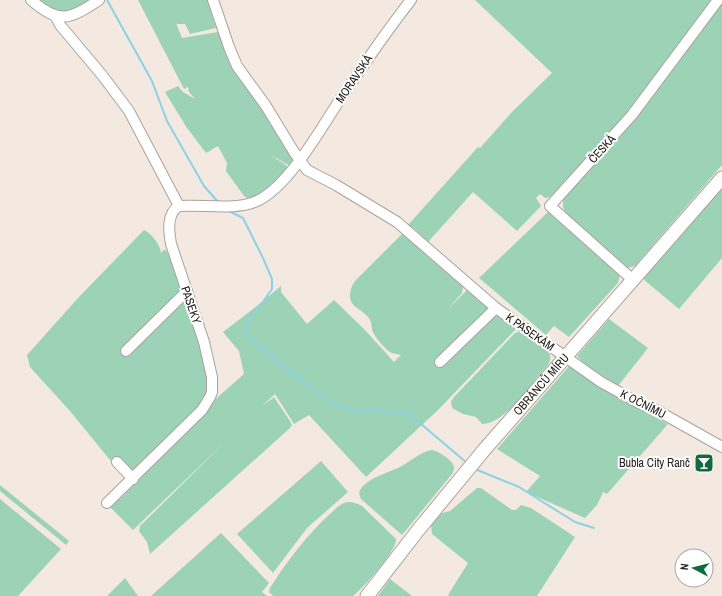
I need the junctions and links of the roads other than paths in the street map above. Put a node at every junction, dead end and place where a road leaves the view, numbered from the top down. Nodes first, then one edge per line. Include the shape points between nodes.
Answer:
1 (31, 0) edge
2 (99, 0) edge
3 (213, 0) edge
4 (411, 0) edge
5 (718, 0) edge
6 (56, 17) junction
7 (300, 160) junction
8 (722, 178) edge
9 (179, 206) junction
10 (633, 280) junction
11 (187, 291) junction
12 (496, 308) junction
13 (126, 351) dead end
14 (565, 357) junction
15 (440, 362) dead end
16 (722, 447) edge
17 (117, 462) dead end
18 (132, 478) junction
19 (107, 503) dead end
20 (367, 596) edge

1 - 6 street
2 - 6 street via 77,14
3 - 7 street via 237,66
4 - 7 street, MORAVSKÁ via 375,47
5 - 10 street, ČESKÁ via 632,115 550,206
6 - 9 street via 129,111
7 - 9 street via 263,198 246,204
7 - 12 street, K PASEKÁM via 307,170 397,222
8 - 10 main road, OBRÁNCŮ MÍRU
9 - 11 street, PASEKY via 174,209 171,216 169,234 173,254
10 - 14 main road, OBRÁNCŮ MÍRU
11 - 13 street
11 - 18 street, PASEKY via 209,360 212,392 202,410
12 - 14 street, K PASEKÁM
12 - 15 street, K PASEKÁM
14 - 16 street, K OČNÍMU via 617,391
14 - 20 main road, OBRÁNCŮ MÍRU via 458,481
17 - 18 street
18 - 19 street, PASEKY

